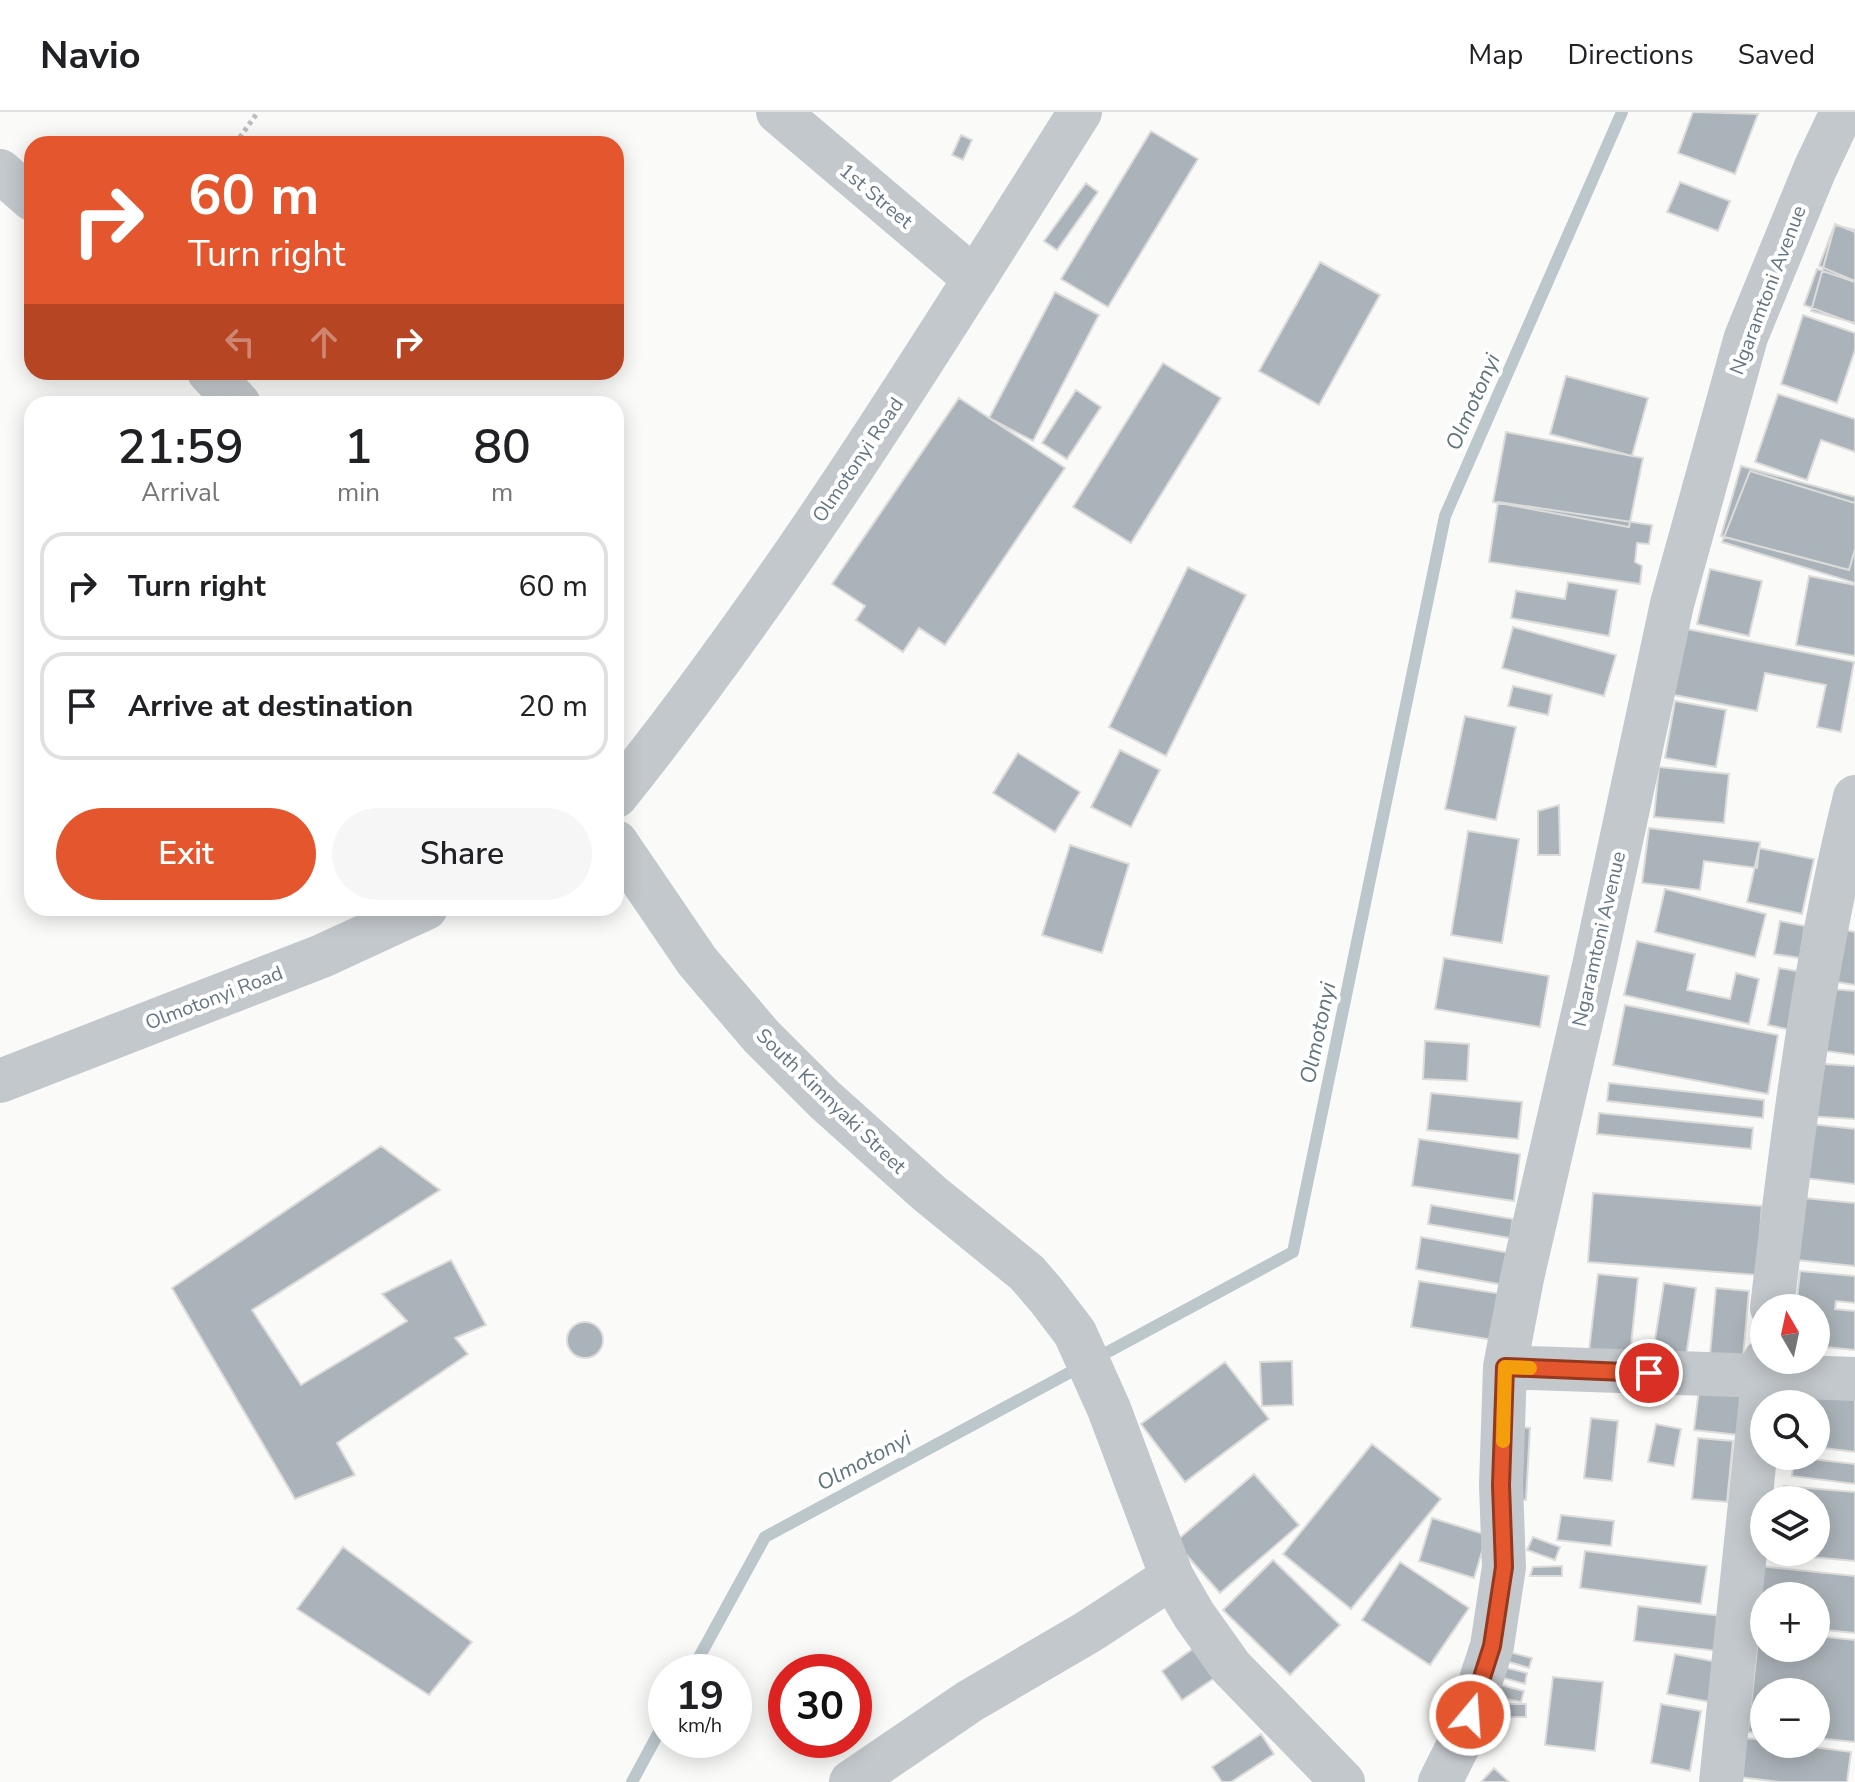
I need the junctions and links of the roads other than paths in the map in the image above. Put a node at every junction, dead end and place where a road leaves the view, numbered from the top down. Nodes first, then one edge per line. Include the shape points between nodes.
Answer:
1 (778, 112) edge
2 (1080, 112) edge
3 (1842, 112) edge
4 (0, 171) edge
5 (24, 192) edge
6 (975, 279) junction
7 (216, 380) edge
8 (232, 396) edge
9 (624, 786) edge
10 (1855, 797) edge
11 (624, 854) edge
12 (409, 916) edge
13 (0, 1081) edge
14 (1774, 1294) edge
15 (1505, 1367) junction
16 (1750, 1369) edge
17 (1763, 1374) edge
18 (1810, 1374) edge
19 (1855, 1379) edge
20 (1172, 1577) junction
21 (851, 1782) edge
22 (1343, 1782) edge
23 (1440, 1782) edge
24 (1721, 1782) edge

1 - 6 street, 1st Street
2 - 6 street, Olmotonyi Road
3 - 15 street, Ngaramtoni Avenue via 1746,337 1672,604
4 - 5 street
6 - 9 street, Olmotonyi Road via 842,487 691,702
7 - 8 street
10 - 14 street via 1833,886 1796,1105
11 - 20 street, South Kimnyaki Street via 697,961 761,1036 930,1194 1027,1273 1075,1333
12 - 13 street, Olmotonyi Road via 322,956
15 - 16 street
15 - 23 street, Ngaramtoni Avenue via 1504,1567 1492,1646 1462,1738
17 - 24 street
18 - 19 street
20 - 21 street via 970,1701
20 - 22 street, South Kimnyaki Street via 1231,1667

